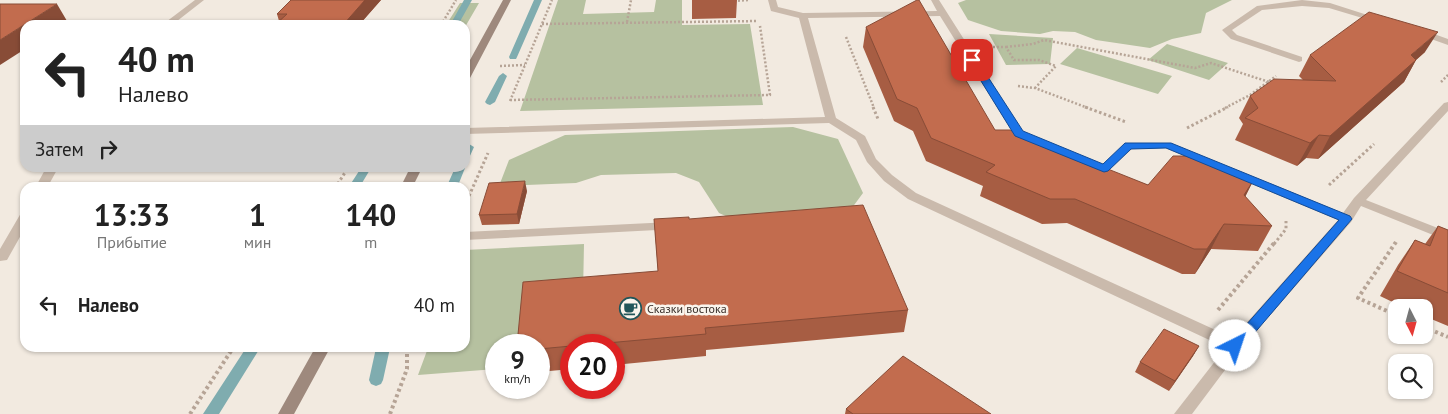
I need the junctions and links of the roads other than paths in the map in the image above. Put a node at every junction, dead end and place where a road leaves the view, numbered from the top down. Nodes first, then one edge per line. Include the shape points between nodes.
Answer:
1 (200, 0) edge
2 (507, 0) edge
3 (772, 0) edge
4 (935, 0) edge
5 (943, 13) junction
6 (803, 16) junction
7 (173, 20) edge
8 (1385, 22) edge
9 (1412, 30) edge
10 (1448, 42) edge
11 (1299, 59) dead end
12 (470, 69) edge
13 (1448, 105) edge
14 (831, 120) junction
15 (470, 131) edge
16 (1062, 151) edge
17 (1079, 158) edge
18 (1358, 201) junction
19 (1346, 219) junction
20 (20, 225) edge
21 (678, 226) edge
22 (470, 236) edge
23 (1448, 237) edge
24 (2, 257) dead end
25 (1235, 346) junction
26 (320, 352) edge
27 (286, 414) edge
28 (1182, 414) edge

1 - 7 street
2 - 12 main road
3 - 6 street via 774,9
4 - 5 street
5 - 6 street
5 - 16 street via 1019,134
6 - 14 street
8 - 11 street via 1330,6 1302,3 1260,8 1226,30 1234,37
9 - 10 street
13 - 18 street
14 - 15 street
14 - 25 street via 861,138 871,160 912,196
17 - 19 street via 1104,169 1129,146 1167,145
18 - 19 street
18 - 23 street
19 - 25 street
20 - 24 street
21 - 22 street
25 - 28 street
26 - 27 main road

